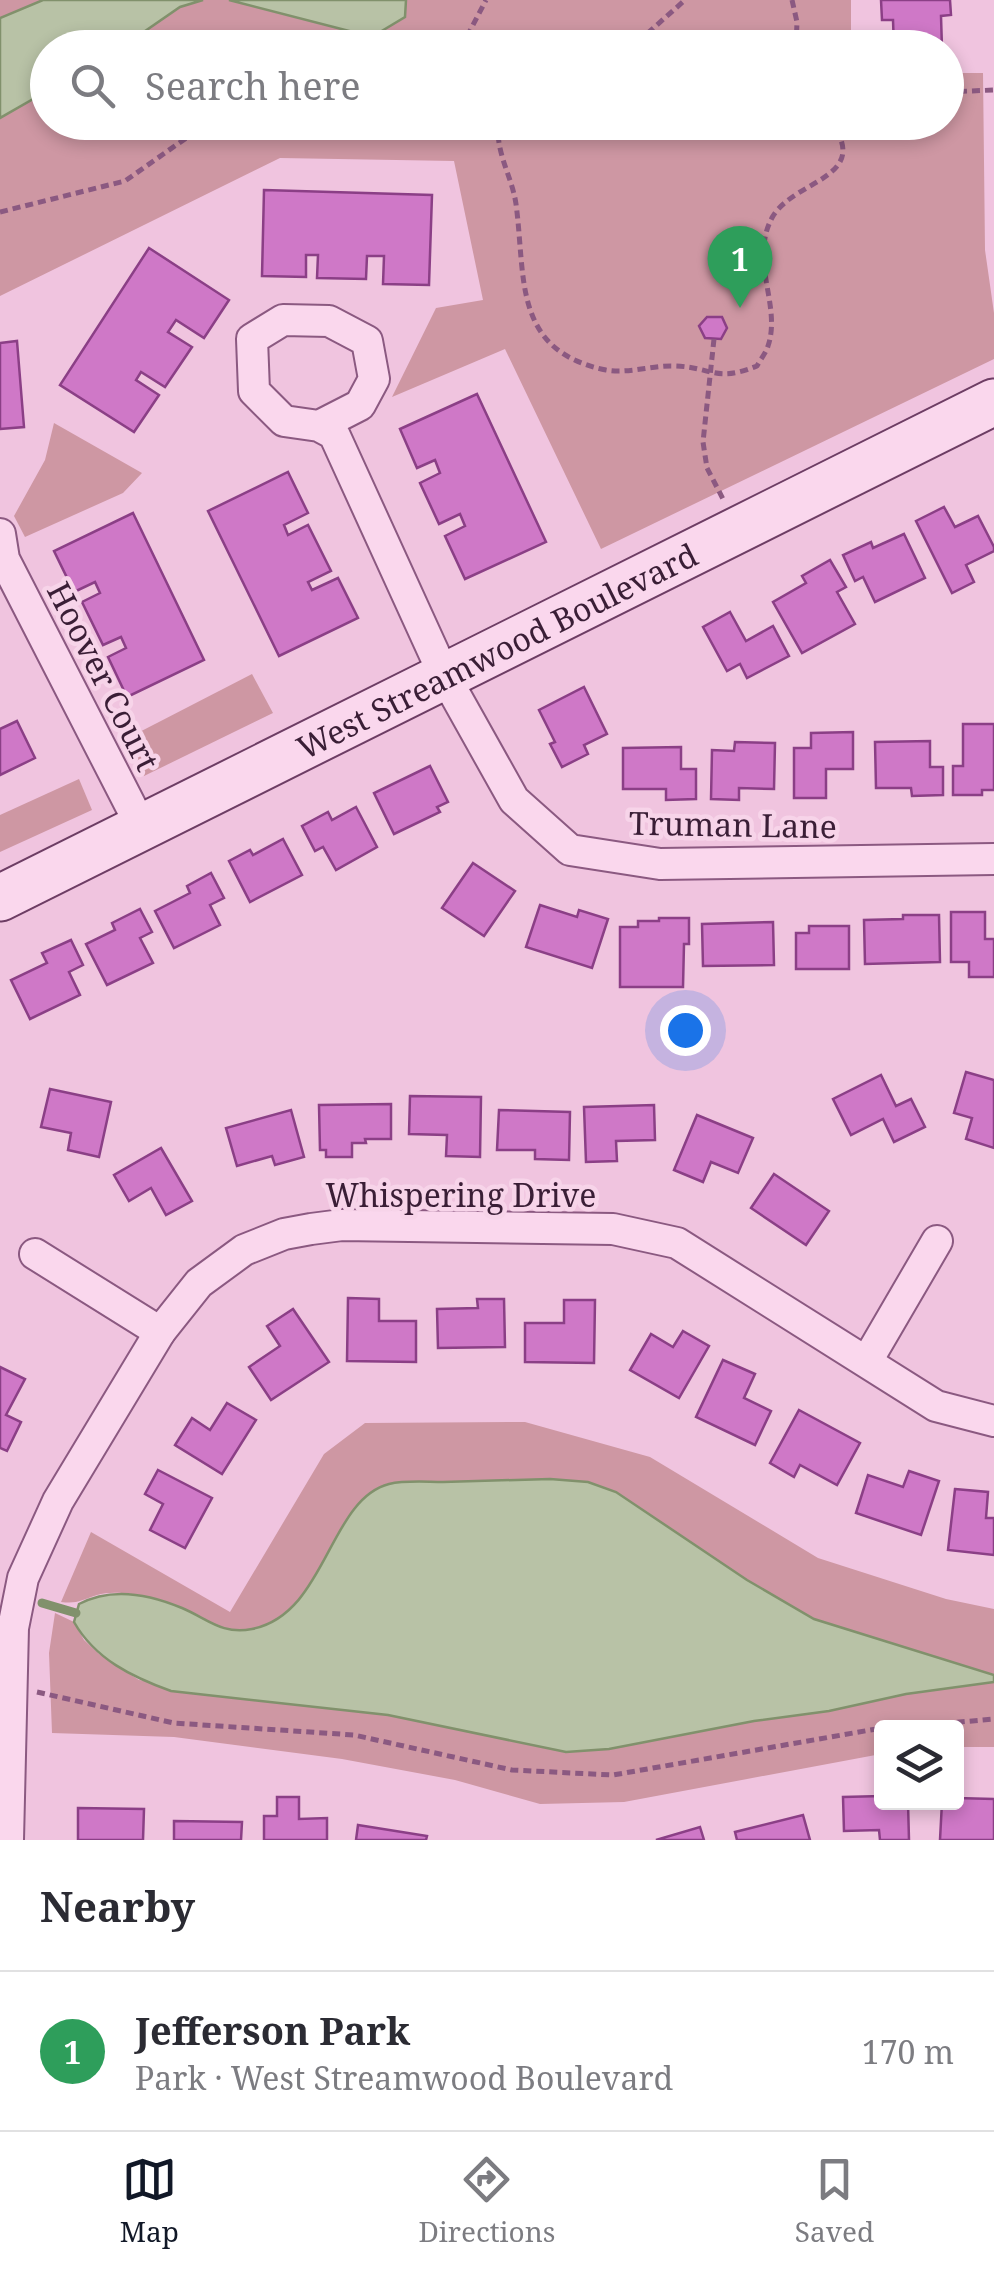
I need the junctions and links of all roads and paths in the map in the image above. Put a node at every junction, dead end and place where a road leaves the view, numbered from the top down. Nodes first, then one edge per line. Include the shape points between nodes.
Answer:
1 (486, 0) edge
2 (685, 0) edge
3 (792, 0) edge
4 (470, 30) edge
5 (651, 30) edge
6 (797, 30) edge
7 (994, 90) edge
8 (964, 91) edge
9 (183, 140) edge
10 (497, 140) edge
11 (843, 140) edge
12 (0, 212) edge
13 (714, 338) dead end
14 (712, 374) junction
15 (994, 402) edge
16 (319, 426) dead end
17 (736, 529) junction
18 (1, 551) edge
19 (444, 674) junction
20 (142, 826) junction
21 (994, 858) edge
22 (0, 898) edge
23 (937, 1241) dead end
24 (34, 1254) dead end
25 (160, 1332) junction
26 (867, 1362) junction
27 (994, 1421) edge
28 (9, 1694) junction
29 (994, 1719) edge
30 (964, 1722) edge
31 (874, 1729) edge
32 (8, 1840) edge

1 - 4 path
2 - 5 path
3 - 6 path
7 - 8 path
9 - 12 path via 125,181
10 - 14 path via 513,184 524,291 533,320 556,350 608,370 676,366
11 - 14 path via 840,164 774,214 764,242 769,345 757,366 732,376
13 - 14 path
14 - 17 path via 702,442
15 - 17 street, West Streamwood Boulevard
16 - 19 street, Truman Lane via 334,434
17 - 19 street, West Streamwood Boulevard
18 - 20 street, Hoover Court
19 - 20 street, West Streamwood Boulevard
19 - 21 street, Truman Lane via 514,800 570,850 660,864
20 - 22 street, West Streamwood Boulevard
23 - 26 street
24 - 25 street
25 - 26 street, Whispering Drive via 220,1266 284,1234 342,1225 612,1228 677,1243
25 - 28 street, Whispering Drive via 40,1535 13,1628
26 - 27 street, Whispering Drive via 936,1406
28 - 31 path via 44,1692 174,1723 354,1735 512,1770 613,1775
28 - 32 street, Whispering Drive
29 - 30 path

